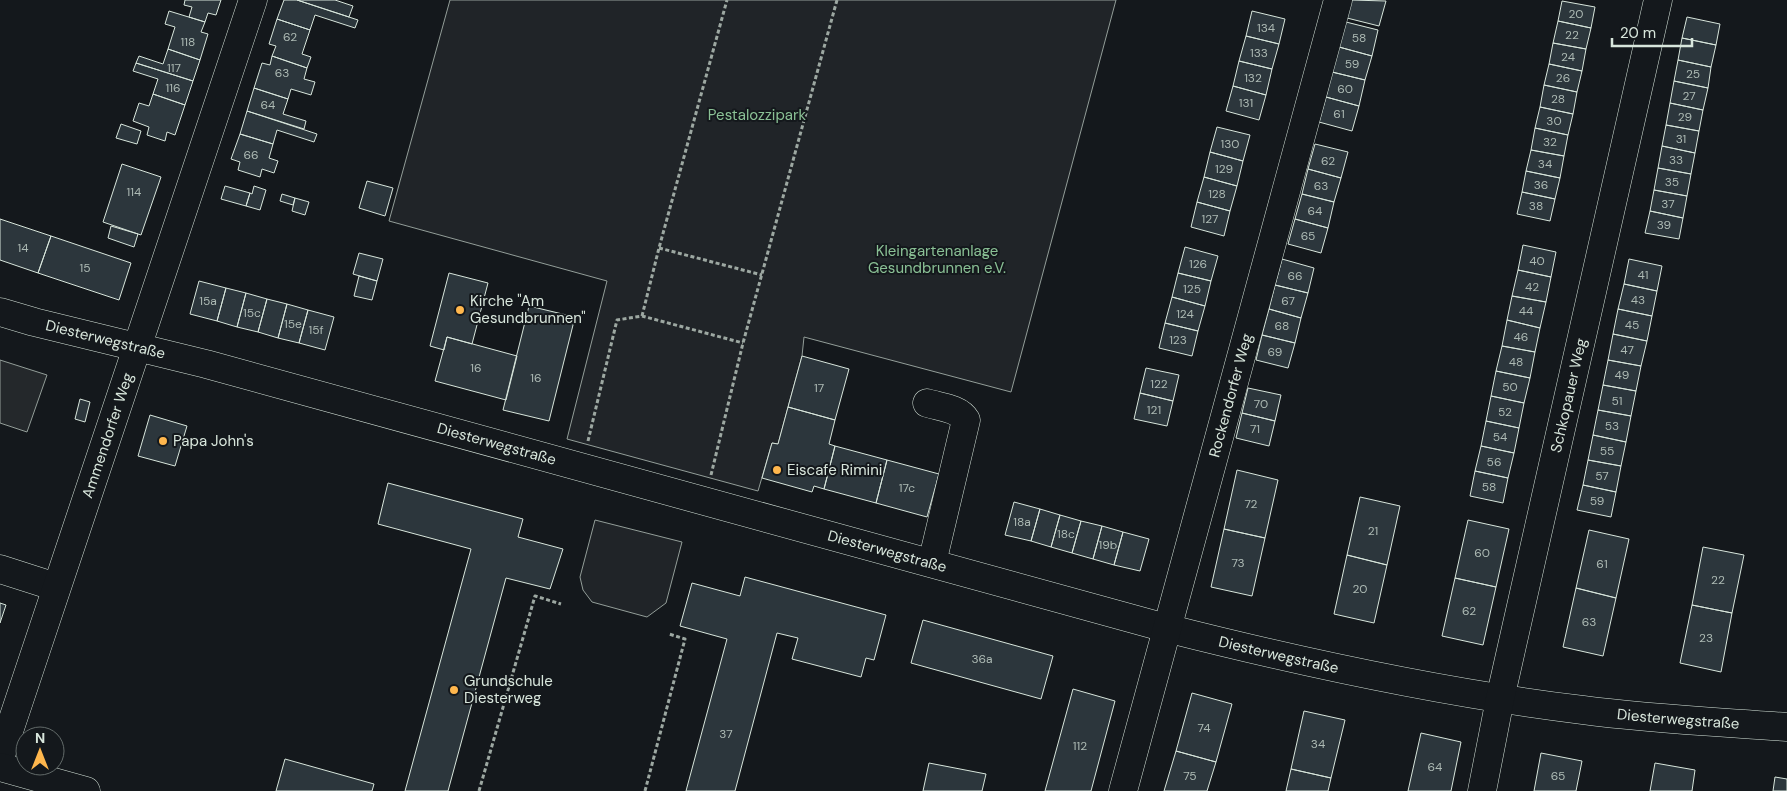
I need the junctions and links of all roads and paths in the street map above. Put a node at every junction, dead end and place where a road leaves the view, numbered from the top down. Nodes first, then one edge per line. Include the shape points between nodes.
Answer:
1 (253, 0) edge
2 (727, 0) edge
3 (837, 0) edge
4 (1338, 0) edge
5 (1658, 0) edge
6 (659, 248) junction
7 (762, 275) junction
8 (0, 312) edge
9 (642, 316) junction
10 (744, 343) junction
11 (136, 348) junction
12 (927, 403) dead end
13 (581, 467) junction
14 (705, 500) junction
15 (932, 563) junction
16 (0, 569) edge
17 (56, 587) junction
18 (561, 604) dead end
19 (1166, 628) junction
20 (669, 634) dead end
21 (1500, 698) junction
22 (1787, 727) edge
23 (0, 758) edge
24 (0, 767) edge
25 (86, 791) edge
26 (479, 791) edge
27 (645, 791) edge
28 (1124, 791) edge
29 (1482, 791) edge

1 - 11 street, Ammendorfer Weg
2 - 6 path
3 - 7 path
4 - 19 street, Rockendorfer Weg
5 - 21 street, Schkopauer Weg
6 - 7 path
6 - 9 path
7 - 10 path
8 - 11 street, Diesterwegstraße
9 - 10 path
9 - 13 path via 617,320
10 - 14 path
11 - 13 street, Diesterwegstraße via 206,364
11 - 17 street, Ammendorfer Weg
12 - 15 street via 958,411 966,420
13 - 14 street, Diesterwegstraße
14 - 15 street, Diesterwegstraße
15 - 19 street, Diesterwegstraße
16 - 17 street
17 - 23 street, Ammendorfer Weg
18 - 26 path via 535,596
19 - 21 street, Diesterwegstraße via 1314,664
19 - 28 street, Rockendorfer Weg
20 - 27 path via 685,639
21 - 22 street, Diesterwegstraße via 1584,710
21 - 29 street, Schkopauer Weg
24 - 25 street

